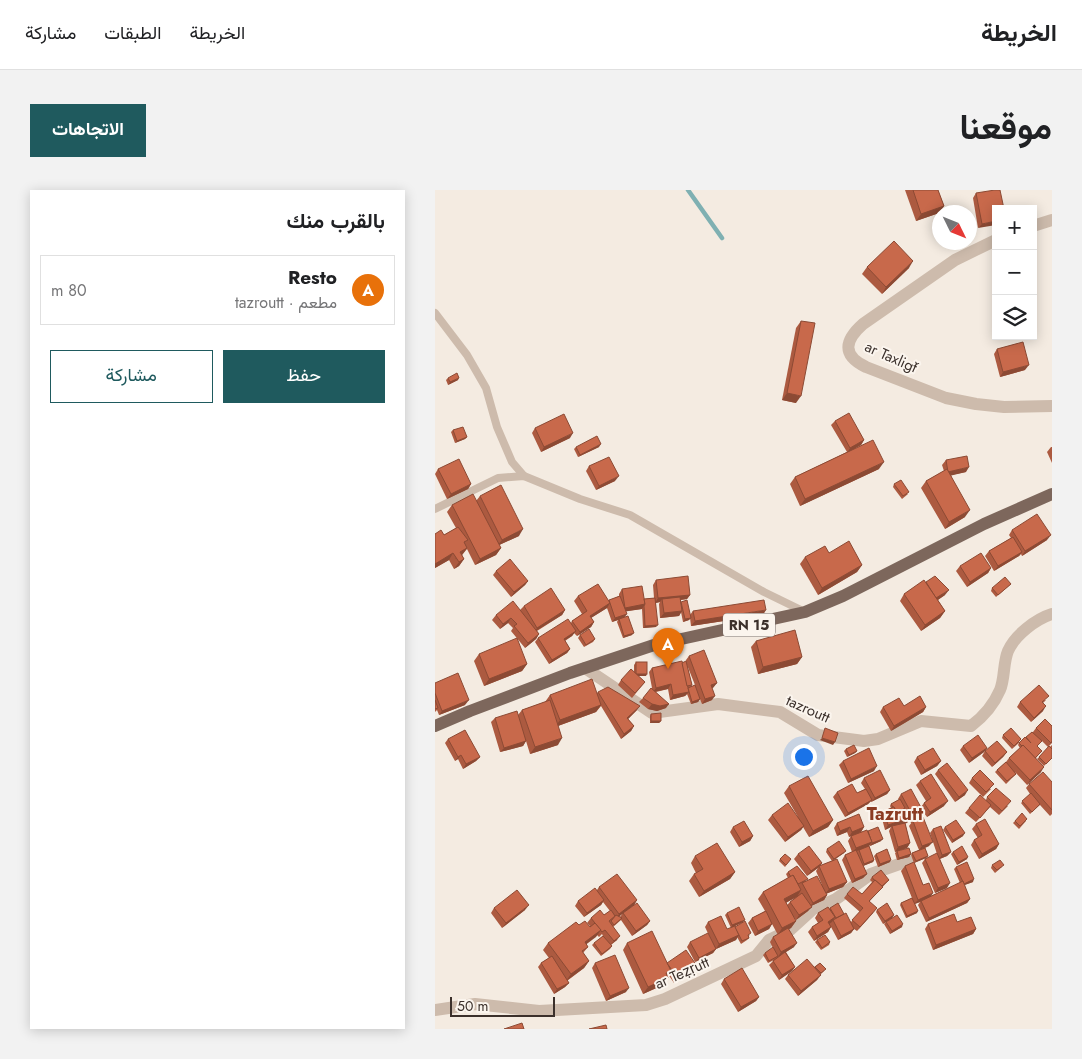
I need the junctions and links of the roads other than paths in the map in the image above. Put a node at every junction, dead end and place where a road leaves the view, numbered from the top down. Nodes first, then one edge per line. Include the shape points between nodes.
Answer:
1 (1052, 220) edge
2 (1037, 225) edge
3 (992, 242) edge
4 (435, 313) edge
5 (1052, 406) edge
6 (525, 476) junction
7 (1052, 494) edge
8 (435, 509) edge
9 (805, 612) junction
10 (1052, 614) edge
11 (585, 668) junction
12 (435, 726) edge
13 (908, 861) dead end
14 (435, 1010) edge

1 - 2 street
3 - 5 street, ar Taxliǧt via 955,260 863,324 850,339 849,353 866,367 946,398 1004,407
4 - 6 lane via 467,355 486,388 497,427 512,462
6 - 8 lane via 499,478
6 - 9 lane via 630,516
7 - 9 main road, RN 15
9 - 11 main road, RN 15 via 654,645
10 - 11 street, tazroutt via 1036,622 1016,639 1008,651 996,699 971,726 921,721 871,741 818,735 780,712 718,704 652,713
11 - 12 main road, RN 15
13 - 14 street, ar Teẓṛutt via 871,874 836,899 813,909 790,930 769,940 756,956 646,1005 539,1012 475,1004

